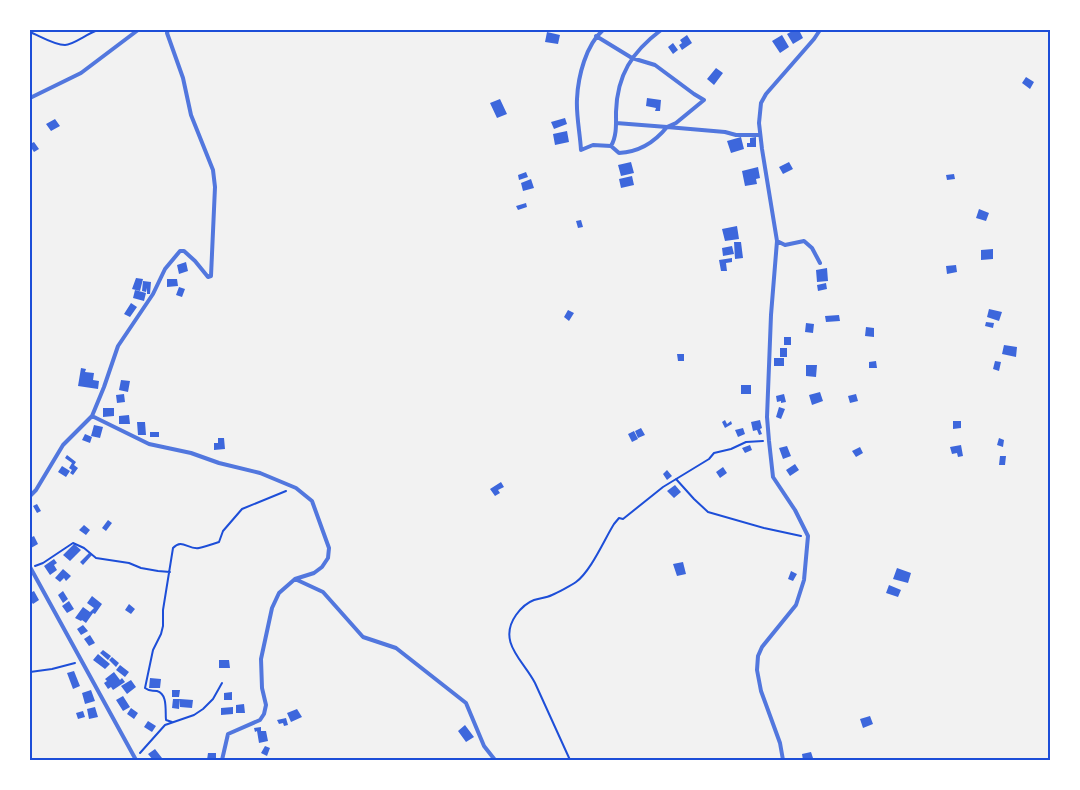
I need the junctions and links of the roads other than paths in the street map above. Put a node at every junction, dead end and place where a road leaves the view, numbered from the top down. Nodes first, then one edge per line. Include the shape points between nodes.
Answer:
1 (138, 30) edge
2 (168, 30) edge
3 (603, 30) edge
4 (661, 30) edge
5 (820, 30) edge
6 (596, 36) junction
7 (632, 58) junction
8 (30, 98) edge
9 (616, 124) junction
10 (667, 127) junction
11 (760, 135) junction
12 (611, 146) junction
13 (777, 241) junction
14 (820, 263) dead end
15 (92, 416) junction
16 (30, 496) edge
17 (30, 568) edge
18 (295, 578) junction
19 (135, 759) edge
20 (222, 760) edge
21 (495, 760) edge
22 (783, 760) edge

1 - 8 street via 81,73
2 - 15 street via 191,115 213,170 211,276 208,277 187,253 180,251 165,269 153,294 118,346
3 - 6 street
4 - 7 street
5 - 11 street via 766,94 759,123
6 - 7 street
6 - 12 street via 587,55 577,99 581,150 593,145
7 - 9 street via 620,82
7 - 10 street via 655,65 704,100
9 - 10 street
9 - 12 street via 615,140
10 - 11 street via 725,132 736,136
10 - 12 street via 651,143 633,152 619,153
11 - 13 street
13 - 14 street via 785,245 804,241
13 - 22 street via 771,315 769,441 773,477 808,536 804,580 796,604 758,656 757,670 762,692
15 - 16 street via 63,445
15 - 18 street via 149,444 260,473 296,488 312,502 329,548 328,558 322,567 314,573
17 - 19 street
18 - 20 street via 279,593 272,608 261,659 264,714 260,720 228,734
18 - 21 street via 323,592 363,637 396,648 466,702 484,746

